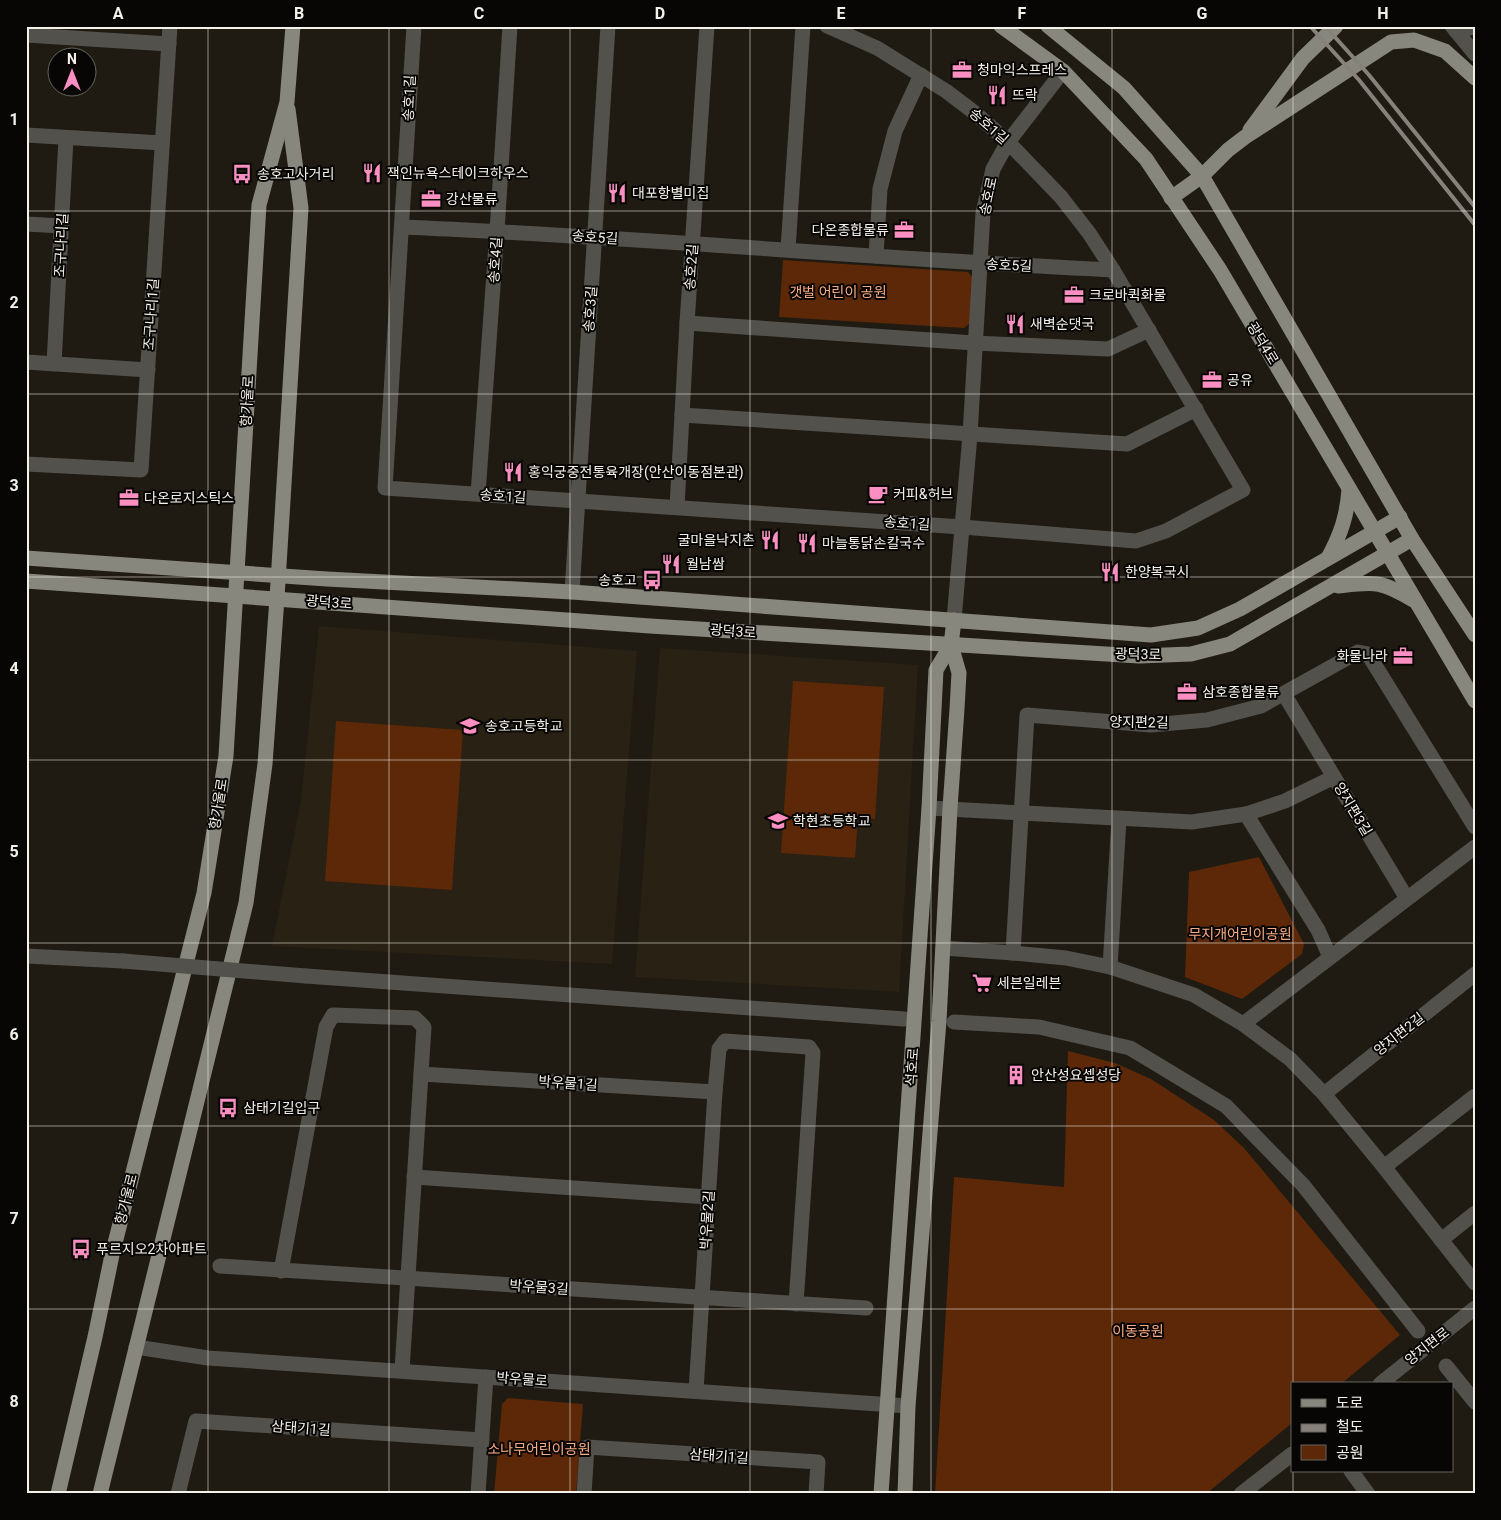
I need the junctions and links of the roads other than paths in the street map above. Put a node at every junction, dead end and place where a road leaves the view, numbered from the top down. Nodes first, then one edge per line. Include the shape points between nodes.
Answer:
1 (170, 26) edge
2 (293, 26) edge
3 (414, 26) edge
4 (510, 26) edge
5 (608, 26) edge
6 (707, 26) edge
7 (803, 26) edge
8 (827, 26) edge
9 (1001, 26) edge
10 (1048, 26) edge
11 (1336, 26) edge
12 (1475, 27) edge
13 (1454, 29) edge
14 (26, 34) edge
15 (169, 44) junction
16 (1475, 54) edge
17 (1063, 71) junction
18 (921, 75) junction
19 (1475, 78) edge
20 (288, 102) junction
21 (26, 136) edge
22 (1245, 137) junction
23 (66, 138) junction
24 (1008, 142) junction
25 (162, 143) junction
26 (1202, 176) junction
27 (1171, 198) junction
28 (26, 224) edge
29 (62, 226) junction
30 (402, 227) junction
31 (498, 231) junction
32 (595, 236) junction
33 (693, 244) junction
34 (788, 249) junction
35 (876, 256) junction
36 (979, 264) junction
37 (1113, 270) junction
38 (687, 323) junction
39 (1149, 330) junction
40 (974, 343) junction
41 (26, 362) edge
42 (54, 364) junction
43 (148, 370) junction
44 (1196, 409) junction
45 (682, 415) junction
46 (970, 435) junction
47 (26, 464) edge
48 (1349, 489) junction
49 (478, 494) junction
50 (577, 502) junction
51 (677, 508) junction
52 (1400, 517) junction
53 (962, 527) junction
54 (1374, 532) junction
55 (1412, 539) junction
56 (1387, 554) junction
57 (26, 558) edge
58 (1327, 559) junction
59 (238, 572) junction
60 (278, 575) junction
61 (26, 581) edge
62 (1332, 586) junction
63 (572, 592) junction
64 (236, 595) junction
65 (278, 598) junction
66 (1415, 601) junction
67 (954, 620) junction
68 (1475, 635) edge
69 (951, 645) junction
70 (1284, 694) junction
71 (1475, 701) edge
72 (1334, 777) junction
73 (929, 808) junction
74 (950, 808) junction
75 (1022, 812) junction
76 (1246, 814) junction
77 (1119, 819) junction
78 (1475, 827) edge
79 (1475, 847) edge
80 (1406, 898) junction
81 (943, 948) junction
82 (1013, 953) junction
83 (26, 956) edge
84 (1330, 956) junction
85 (1110, 967) junction
86 (1475, 974) edge
87 (904, 1019) dead end
88 (954, 1022) dead end
89 (1242, 1024) junction
90 (421, 1074) junction
91 (715, 1092) junction
92 (1324, 1094) junction
93 (1475, 1096) edge
94 (1384, 1167) junction
95 (414, 1177) junction
96 (708, 1197) junction
97 (1475, 1213) edge
98 (1441, 1240) junction
99 (220, 1266) dead end
100 (281, 1271) junction
101 (407, 1278) junction
102 (1475, 1283) edge
103 (702, 1298) junction
104 (796, 1304) junction
105 (866, 1308) dead end
106 (1475, 1308) edge
107 (1418, 1331) dead end
108 (136, 1347) junction
109 (1446, 1366) dead end
110 (402, 1370) junction
111 (486, 1377) junction
112 (1382, 1382) edge
113 (696, 1391) junction
114 (1475, 1402) edge
115 (886, 1404) junction
116 (908, 1406) junction
117 (482, 1440) junction
118 (1291, 1455) edge
119 (1352, 1472) edge
120 (58, 1494) edge
121 (100, 1494) edge
122 (178, 1494) edge
123 (478, 1494) edge
124 (584, 1494) edge
125 (816, 1494) edge
126 (880, 1494) edge
127 (905, 1494) edge
128 (1241, 1494) edge
129 (1368, 1494) edge

1 - 15 street, 조구나리1길
2 - 20 main road, 항가울로
3 - 30 street, 송호1길
4 - 31 street, 송호4길
5 - 32 street, 송호3길
6 - 33 street, 송호2길
7 - 34 street
8 - 18 street, 송호1길 via 877,48
9 - 17 main road, 광덕4로
10 - 26 main road via 1124,88
11 - 22 main road via 1303,58
12 - 13 street
13 - 16 street
14 - 15 street
15 - 25 street, 조구나리1길
17 - 24 street, 송호로
17 - 27 main road, 광덕4로 via 1146,159
18 - 24 street, 송호1길 via 975,113
18 - 35 street via 895,131 880,189
19 - 22 main road via 1445,51 1414,40 1391,42
20 - 59 main road, 항가울로 via 259,206
20 - 60 main road, 항가울로 via 301,208
21 - 23 street
22 - 26 main road
23 - 25 street
23 - 29 street, 조구나리길
24 - 36 street, 송호로 via 994,169 983,212
24 - 37 street, 송호1길 via 1061,197
25 - 43 street, 조구나리1길
26 - 27 main road
26 - 52 main road
27 - 48 main road, 광덕4로 via 1220,270
28 - 29 street
29 - 42 street, 조구나리길
30 - 31 street, 송호5길
30 - 49 street, 송호1길 via 385,488
31 - 32 street, 송호5길
31 - 49 street, 송호4길
32 - 33 street, 송호5길
32 - 50 street, 송호3길
33 - 34 street, 송호5길
33 - 38 street, 송호2길
34 - 35 street, 송호5길
35 - 36 street, 송호5길
36 - 37 street, 송호5길
36 - 40 street, 송호로
37 - 39 street, 송호1길
38 - 40 street
38 - 45 street, 송호2길
39 - 40 street via 1108,349
39 - 44 street, 송호1길
40 - 46 street, 송호로
41 - 42 street
42 - 43 street
43 - 47 street, 조구나리1길 via 141,470
44 - 46 street via 1127,444
44 - 53 street, 송호1길 via 1243,490 1166,531 1136,541
45 - 46 street
45 - 51 street, 송호2길
46 - 53 street, 송호로
48 - 54 main road, 광덕4로
48 - 58 main road via 1348,510
49 - 50 street, 송호1길
50 - 51 street, 송호1길
50 - 63 street, 송호3길
51 - 53 street, 송호1길
52 - 54 main road, 광덕3로
52 - 55 main road
53 - 67 street, 송호로
54 - 56 main road, 광덕4로
54 - 58 main road, 광덕3로
55 - 56 main road, 광덕3로
55 - 68 main road
56 - 62 main road, 광덕3로
56 - 66 main road, 광덕4로
57 - 59 main road, 광덕3로
58 - 67 main road, 광덕3로 via 1240,609 1198,628 1151,635
59 - 60 main road, 광덕3로
59 - 64 main road, 항가울로
60 - 63 main road, 광덕3로
60 - 65 main road, 항가울로
61 - 64 main road, 광덕3로
62 - 66 main road via 1372,582 1394,588
62 - 69 main road, 광덕3로 via 1230,644 1191,654 1139,656
63 - 67 main road, 광덕3로
64 - 65 main road, 광덕3로
64 - 120 main road, 항가울로 via 226,756 204,893 112,1255
65 - 69 main road, 광덕3로
65 - 108 main road, 항가울로 via 265,764 246,904
66 - 71 main road, 광덕4로
67 - 69 main road, 석호로
69 - 73 main road, 석호로 via 936,670
69 - 74 main road, 석호로 via 959,673
70 - 72 street
70 - 75 street, 양지편2길 via 1261,706 1207,720 1151,726 1027,715
70 - 78 street, 양지편2길 via 1358,652 1368,654
72 - 76 street, 양지편3길 via 1284,801
72 - 80 street, 양지편3길
73 - 74 street, 양지편3길
73 - 115 main road, 석호로
74 - 75 street, 양지편3길
74 - 81 main road, 석호로
75 - 77 street, 양지편3길
75 - 82 street, 양지편2길
76 - 77 street, 양지편3길 via 1192,822
76 - 84 street via 1318,930
77 - 85 street
79 - 80 street
80 - 84 street
81 - 82 street
81 - 116 main road, 석호로
82 - 85 street via 1066,958
83 - 87 street, bridge
84 - 89 street
85 - 89 street via 1194,995
86 - 92 street, 양지편2길
88 - 107 street via 1039,1027 1130,1048 1226,1106 1302,1185
89 - 92 street via 1290,1059
90 - 91 street, 박우물1길
90 - 95 street
90 - 100 street via 424,1027 415,1018 333,1015 326,1027
91 - 96 street, 박우물2길
91 - 104 street, 박우물2길 via 719,1049 725,1041 809,1047 813,1053
92 - 94 street
93 - 94 street
94 - 98 street
95 - 96 street
95 - 101 street
96 - 103 street, 박우물2길
97 - 98 street
98 - 102 street
99 - 100 street, 박우물3길
100 - 101 street, 박우물3길
101 - 103 street, 박우물3길
101 - 110 street
103 - 104 street, 박우물3길
103 - 113 street, 박우물2길
104 - 105 street, 박우물3길
106 - 112 street, 양지편로
108 - 110 street, 박우물로 via 208,1358
108 - 121 main road, 항가울로
109 - 114 street
110 - 111 street, 박우물로
111 - 113 street, 박우물로
111 - 117 street
113 - 115 street, 박우물로
115 - 116 street, 박우물로
115 - 126 main road, 석호로
116 - 127 main road, 석호로
117 - 122 street, 삼태기1길 via 196,1421
117 - 123 street
118 - 128 street
119 - 129 street
124 - 125 street, 삼태기1길 via 587,1447 818,1462

